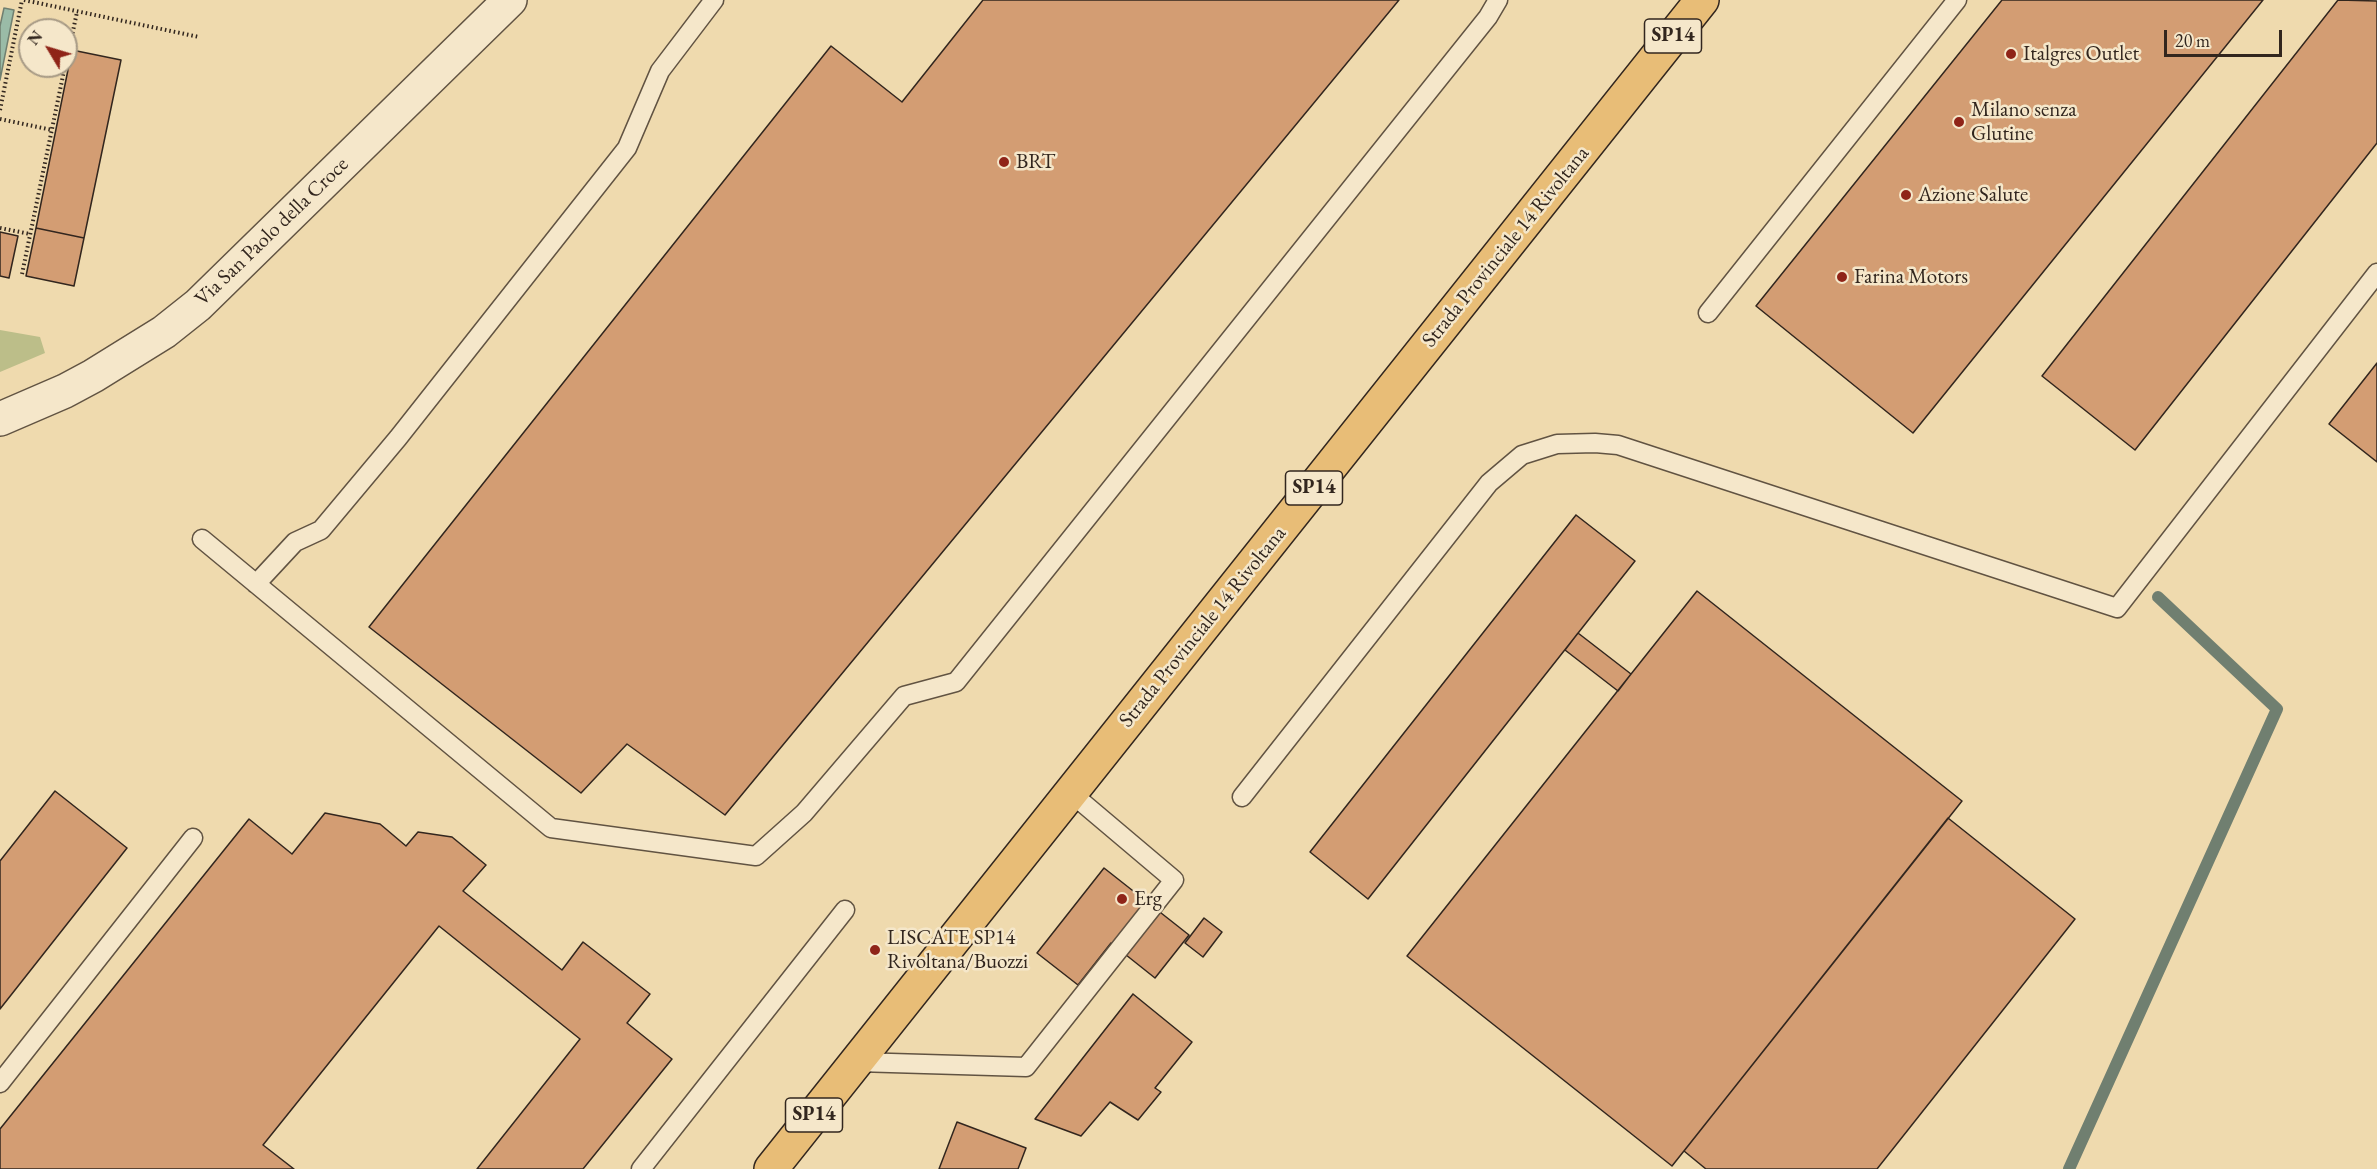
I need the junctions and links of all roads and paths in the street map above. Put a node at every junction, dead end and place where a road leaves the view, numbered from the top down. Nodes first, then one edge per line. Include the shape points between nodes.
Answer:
1 (23, 0) edge
2 (510, 0) edge
3 (714, 0) edge
4 (1498, 0) edge
5 (1702, 0) edge
6 (1957, 0) edge
7 (77, 11) junction
8 (76, 18) edge
9 (199, 37) dead end
10 (63, 78) edge
11 (0, 110) edge
12 (0, 119) edge
13 (52, 130) junction
14 (0, 228) edge
15 (30, 234) junction
16 (2377, 273) edge
17 (22, 274) dead end
18 (1708, 313) dead end
19 (0, 419) edge
20 (202, 539) dead end
21 (256, 584) junction
22 (1071, 793) junction
23 (1242, 797) dead end
24 (193, 838) dead end
25 (845, 909) dead end
26 (857, 1062) junction
27 (0, 1083) edge
28 (641, 1169) edge
29 (771, 1169) edge

1 - 7 path
1 - 11 path
2 - 19 street, Via San Paolo della Croce via 198,305 165,332 93,376
3 - 21 lane via 660,71 627,148 321,530 295,542
4 - 21 lane via 956,682 904,696 804,813 756,856 551,828
5 - 22 main road, Strada Provinciale 14 Rivoltana / SP14
6 - 18 lane
7 - 8 path
7 - 9 path
10 - 13 path
12 - 13 path
13 - 15 path
14 - 15 path
15 - 17 path
16 - 23 lane via 2117,608 1618,445 1557,444 1522,455 1489,483
20 - 21 lane
22 - 26 main road, Strada Provinciale 14 Rivoltana / SP14
22 - 26 lane via 1174,880 1026,1067
24 - 27 lane
25 - 28 lane
26 - 29 main road, Strada Provinciale 14 Rivoltana / SP14

